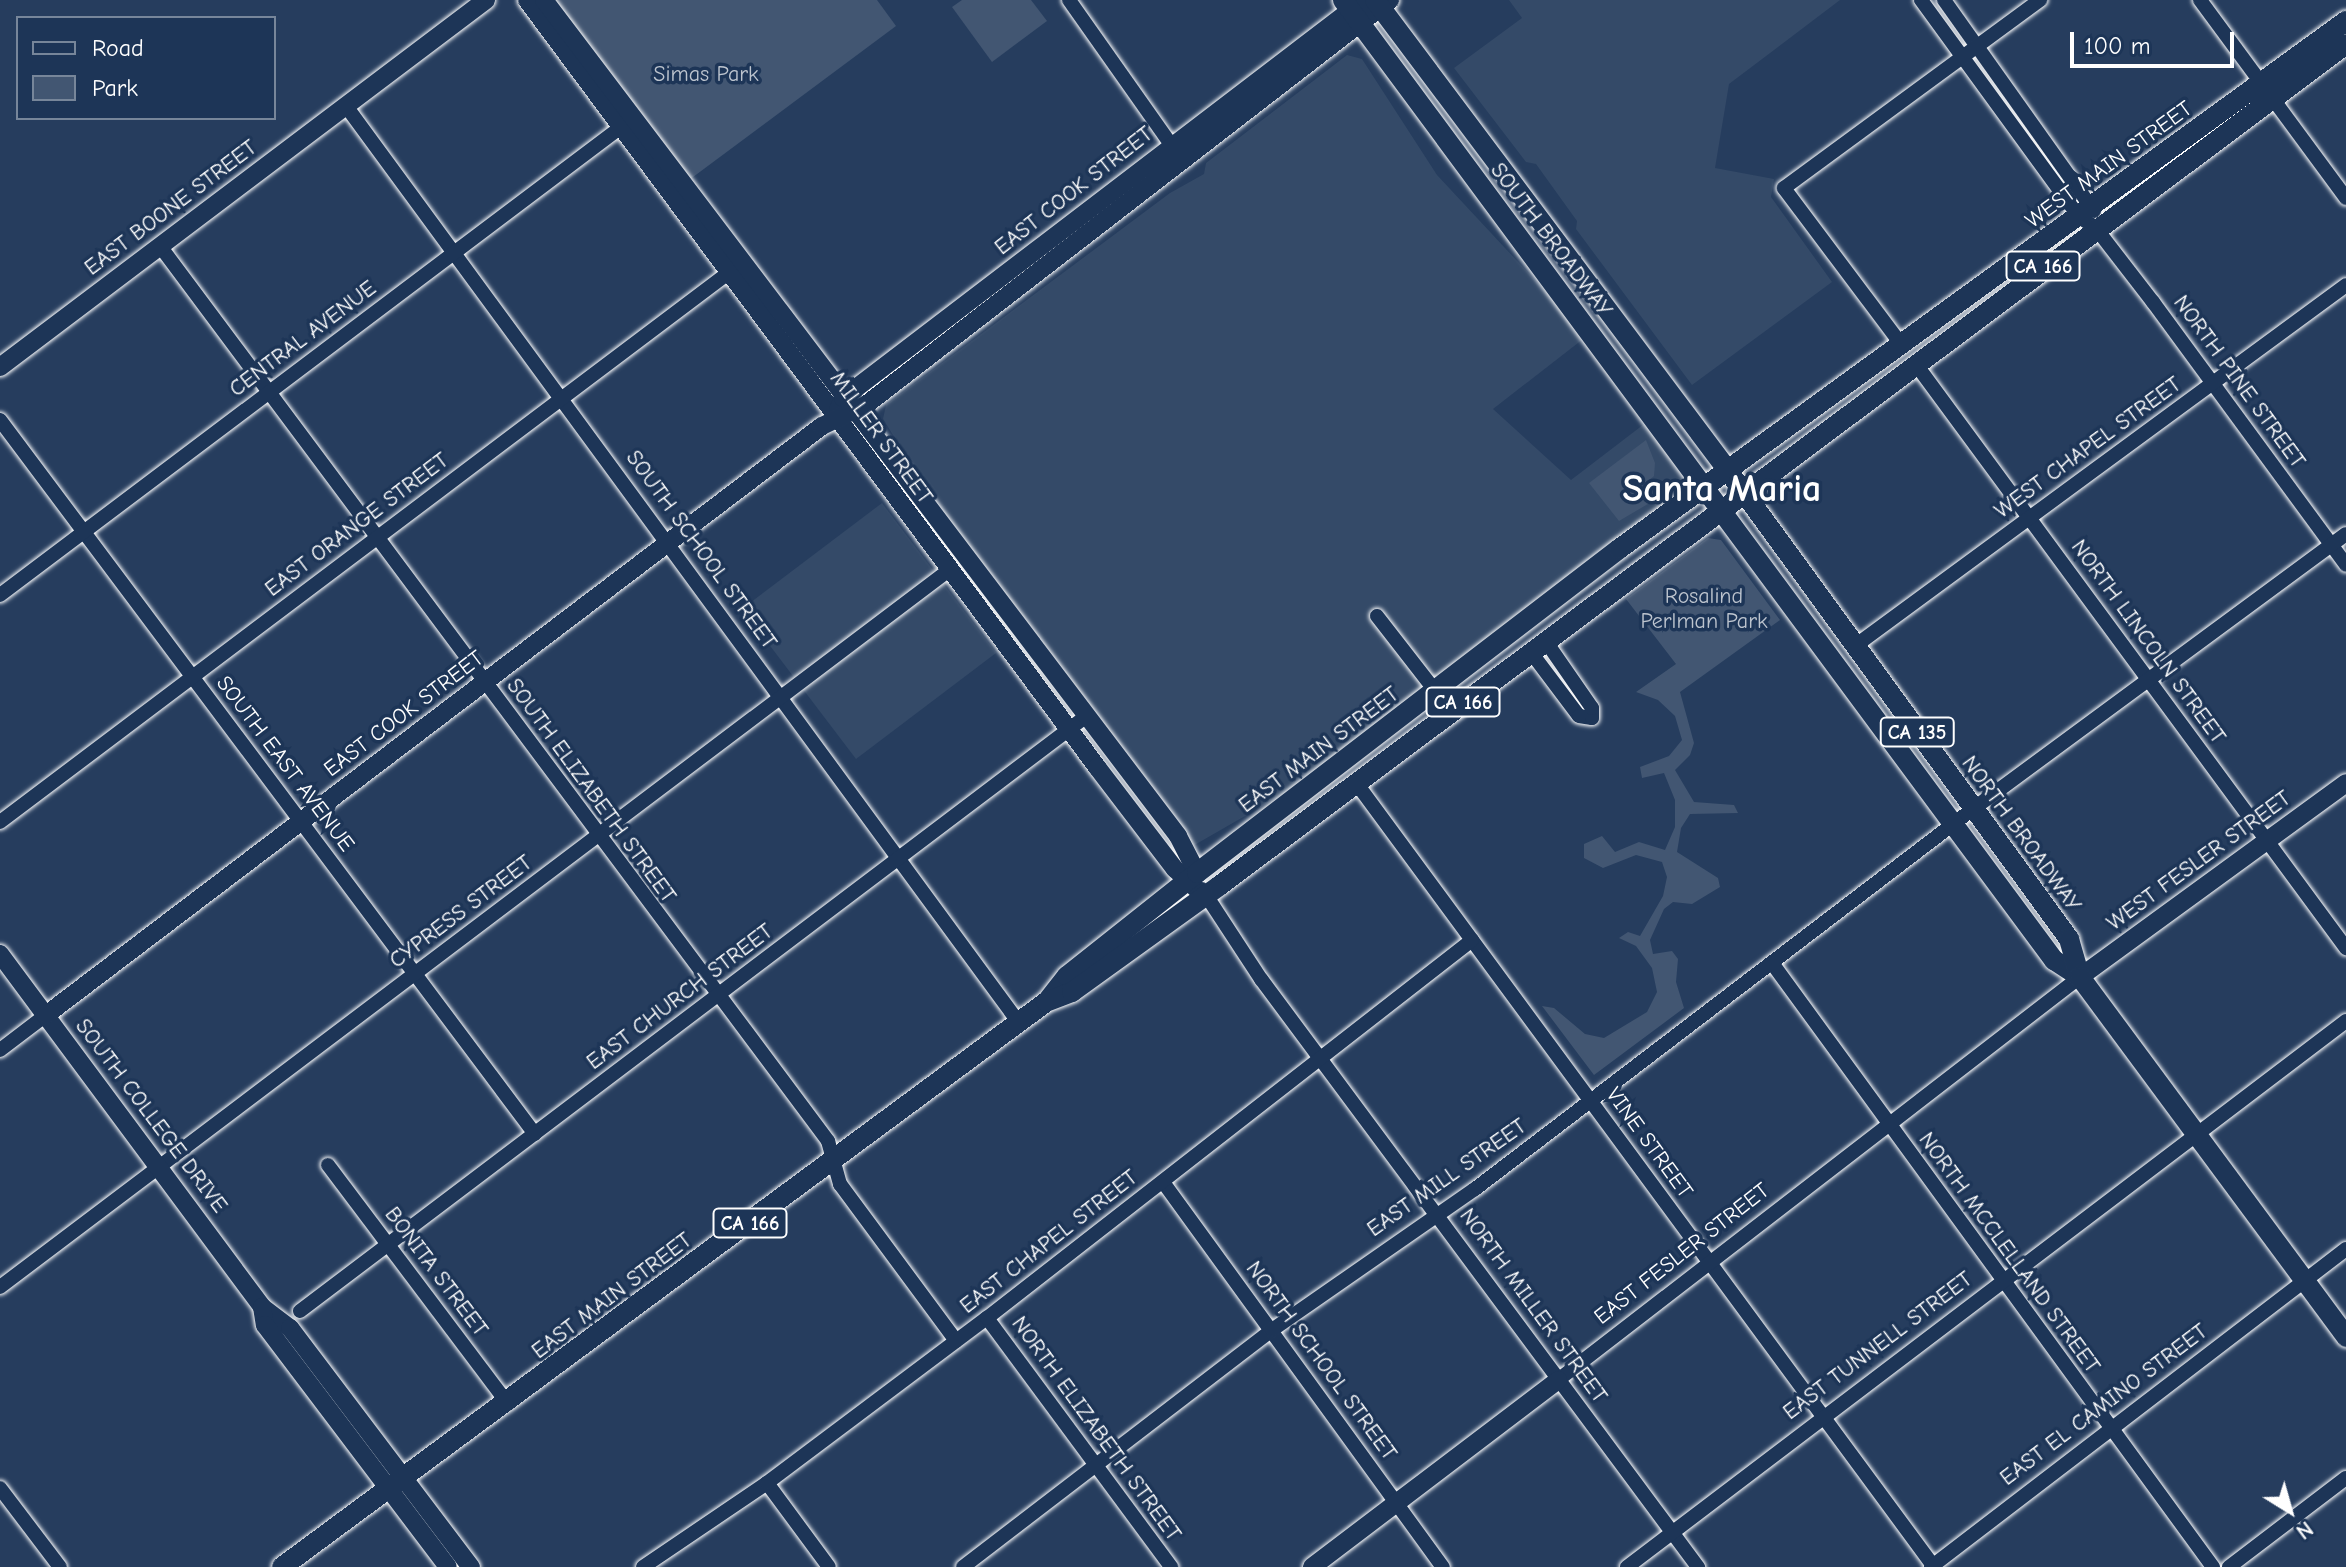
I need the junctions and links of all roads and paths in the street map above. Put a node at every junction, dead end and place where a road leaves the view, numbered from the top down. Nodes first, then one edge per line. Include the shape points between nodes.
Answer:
1 (486, 0) edge
2 (527, 0) edge
3 (544, 0) edge
4 (1069, 0) edge
5 (1921, 0) edge
6 (1944, 0) edge
7 (2040, 0) edge
8 (2200, 0) edge
9 (1366, 6) edge
10 (2346, 21) edge
11 (2346, 44) edge
12 (1978, 46) junction
13 (1963, 57) junction
14 (2267, 91) junction
15 (346, 106) junction
16 (628, 122) junction
17 (1173, 145) junction
18 (1182, 163) junction
19 (2346, 198) edge
20 (2089, 216) junction
21 (160, 246) junction
22 (455, 252) junction
23 (736, 268) junction
24 (1991, 281) junction
25 (1009, 284) junction
26 (2346, 285) edge
27 (1901, 344) junction
28 (1915, 363) junction
29 (0, 367) edge
30 (2213, 386) junction
31 (269, 393) junction
32 (562, 398) junction
33 (844, 409) junction
34 (0, 420) edge
35 (1822, 433) junction
36 (1729, 472) junction
37 (1706, 487) junction
38 (1742, 491) junction
39 (1721, 507) junction
40 (2029, 517) junction
41 (84, 532) junction
42 (2346, 534) edge
43 (376, 538) junction
44 (669, 543) junction
45 (2331, 545) junction
46 (2346, 565) edge
47 (949, 570) junction
48 (0, 595) edge
49 (1377, 616) dead end
50 (1537, 646) junction
51 (1855, 646) junction
52 (192, 677) junction
53 (2147, 678) junction
54 (484, 683) junction
55 (1435, 691) junction
56 (782, 697) junction
57 (1451, 711) junction
58 (1085, 717) junction
59 (1070, 729) junction
60 (2346, 783) edge
61 (1357, 784) junction
62 (1973, 809) junction
63 (0, 822) edge
64 (301, 822) junction
65 (1953, 824) junction
66 (597, 837) junction
67 (2267, 841) junction
68 (900, 858) junction
69 (1192, 878) junction
70 (1205, 897) junction
71 (1472, 940) junction
72 (2346, 948) edge
73 (0, 954) edge
74 (1772, 963) junction
75 (415, 974) junction
76 (2080, 977) junction
77 (716, 997) junction
78 (1046, 1002) junction
79 (46, 1015) junction
80 (2346, 1021) edge
81 (1019, 1023) junction
82 (0, 1050) edge
83 (1322, 1057) junction
84 (1591, 1102) junction
85 (1889, 1124) junction
86 (2195, 1132) junction
87 (535, 1134) junction
88 (328, 1165) dead end
89 (160, 1167) junction
90 (833, 1167) junction
91 (1163, 1182) junction
92 (1438, 1212) junction
93 (389, 1245) junction
94 (2346, 1249) edge
95 (1709, 1262) junction
96 (2000, 1280) junction
97 (2304, 1280) junction
98 (0, 1287) edge
99 (300, 1311) dead end
100 (987, 1318) junction
101 (1272, 1330) junction
102 (2346, 1337) edge
103 (956, 1341) junction
104 (1558, 1380) junction
105 (508, 1404) junction
106 (1822, 1416) junction
107 (2109, 1427) junction
108 (1096, 1467) junction
109 (2346, 1478) edge
110 (767, 1483) junction
111 (397, 1484) junction
112 (0, 1488) edge
113 (1397, 1503) junction
114 (1673, 1532) junction
115 (60, 1567) edge
116 (282, 1567) edge
117 (448, 1567) edge
118 (471, 1567) edge
119 (643, 1567) edge
120 (829, 1567) edge
121 (963, 1567) edge
122 (1171, 1567) edge
123 (1312, 1567) edge
124 (1443, 1567) edge
125 (1627, 1567) edge
126 (1698, 1567) edge
127 (1933, 1567) edge
128 (2213, 1567) edge
129 (2229, 1567) edge

1 - 15 street, EAST BOONE STREET
2 - 16 street, MILLER STREET
3 - 16 street, MILLER STREET
4 - 17 street
5 - 13 street
6 - 12 street
7 - 12 street
8 - 14 street
9 - 17 street, EAST COOK STREET
9 - 18 street, EAST COOK STREET
9 - 36 main road, SOUTH BROADWAY / CA 135
9 - 37 main road, SOUTH BROADWAY / CA 135
10 - 14 main road, WEST MAIN STREET / CA 166
11 - 14 main road, WEST MAIN STREET / CA 166
12 - 13 street
12 - 20 street
13 - 20 street
13 - 27 street via 1784,188
14 - 19 street
14 - 20 main road, WEST MAIN STREET / CA 166
15 - 21 street, EAST BOONE STREET
15 - 22 street, SOUTH SCHOOL STREET
16 - 22 street, CENTRAL AVENUE
16 - 23 street, MILLER STREET
17 - 18 street
17 - 25 street, EAST COOK STREET
18 - 25 street, EAST COOK STREET
20 - 24 main road, WEST MAIN STREET / CA 166
20 - 28 main road, WEST MAIN STREET / CA 166
20 - 30 street, NORTH PINE STREET
21 - 29 street, EAST BOONE STREET
21 - 31 street, SOUTH ELIZABETH STREET
22 - 31 street, CENTRAL AVENUE
22 - 32 street, SOUTH SCHOOL STREET
23 - 32 street, EAST ORANGE STREET
23 - 33 street, MILLER STREET
24 - 27 main road, WEST MAIN STREET / CA 166
24 - 28 main road via 1918,346
25 - 33 street, EAST COOK STREET
26 - 30 street, WEST CHAPEL STREET
27 - 35 main road via 1899,359 1843,407
27 - 36 main road, WEST MAIN STREET / CA 166
28 - 35 main road, WEST MAIN STREET / CA 166
28 - 40 street, NORTH LINCOLN STREET
30 - 40 street, WEST CHAPEL STREET
30 - 45 street, NORTH PINE STREET
31 - 41 street, CENTRAL AVENUE
31 - 43 street, SOUTH ELIZABETH STREET
32 - 43 street, EAST ORANGE STREET
32 - 44 street, SOUTH SCHOOL STREET
33 - 44 street, EAST COOK STREET
33 - 47 street, MILLER STREET
33 - 58 street, MILLER STREET
34 - 41 street, SOUTH EAST AVENUE
35 - 38 main road, WEST MAIN STREET / CA 166
36 - 37 main road, WEST MAIN STREET / CA 166
36 - 38 main road, SOUTH BROADWAY / CA 135
37 - 39 main road, SOUTH BROADWAY / CA 135
37 - 55 main road, EAST MAIN STREET / CA 166
38 - 39 main road, WEST MAIN STREET / CA 166
38 - 51 main road, NORTH BROADWAY / CA 135
39 - 50 main road, EAST MAIN STREET / CA 166
39 - 65 main road, NORTH BROADWAY / CA 135
40 - 51 street, WEST CHAPEL STREET
40 - 53 street, NORTH LINCOLN STREET
41 - 48 street, CENTRAL AVENUE
41 - 52 street, SOUTH EAST AVENUE
42 - 45 street, EAST MILL STREET
43 - 52 street, EAST ORANGE STREET
43 - 54 street, SOUTH ELIZABETH STREET
44 - 54 street, EAST COOK STREET
44 - 56 street, SOUTH SCHOOL STREET
45 - 46 street, NORTH PINE STREET
45 - 53 street, EAST MILL STREET
47 - 56 street, CYPRESS STREET
47 - 59 street, MILLER STREET
49 - 55 street
50 - 50 street via 1579,716 1592,718 1592,708
50 - 57 main road, EAST MAIN STREET / CA 166
51 - 62 main road, NORTH BROADWAY / CA 135
52 - 63 street, EAST ORANGE STREET
52 - 64 street, SOUTH EAST AVENUE
53 - 62 street, EAST MILL STREET
53 - 67 street, NORTH LINCOLN STREET
54 - 64 street, EAST COOK STREET
54 - 66 street, SOUTH ELIZABETH STREET
55 - 57 street
55 - 69 main road, EAST MAIN STREET / CA 166
56 - 66 street, CYPRESS STREET
56 - 68 street, SOUTH SCHOOL STREET
57 - 61 main road, EAST MAIN STREET / CA 166
58 - 59 street, EAST CHURCH STREET
58 - 69 street, MILLER STREET via 1178,836
59 - 68 street, EAST CHURCH STREET
59 - 69 street, MILLER STREET
60 - 67 street, WEST FESLER STREET
61 - 70 main road, EAST MAIN STREET / CA 166
61 - 71 street, VINE STREET
62 - 65 street, EAST MILL STREET
62 - 76 main road, NORTH BROADWAY / CA 135 via 2069,939
64 - 75 street, SOUTH EAST AVENUE
64 - 79 street, EAST COOK STREET
65 - 74 street, EAST MILL STREET
65 - 76 main road, NORTH BROADWAY / CA 135 via 2054,960
66 - 75 street, CYPRESS STREET
66 - 77 street, SOUTH ELIZABETH STREET
67 - 72 street, NORTH LINCOLN STREET
67 - 76 street, WEST FESLER STREET
68 - 77 street, EAST CHURCH STREET
68 - 81 street, SOUTH SCHOOL STREET
69 - 70 street, MILLER STREET
69 - 78 main road, EAST MAIN STREET / CA 166 via 1067,976
70 - 78 main road, EAST MAIN STREET / CA 166 via 1072,992
70 - 83 street, NORTH MILLER STREET
71 - 83 street, EAST CHAPEL STREET
71 - 84 street, VINE STREET
73 - 79 street, SOUTH COLLEGE DRIVE
74 - 84 street, EAST MILL STREET
74 - 85 street, NORTH MCCLELLAND STREET
75 - 87 street, SOUTH EAST AVENUE
75 - 89 street, CYPRESS STREET
76 - 85 street, EAST FESLER STREET
76 - 86 main road, NORTH BROADWAY / CA 135
77 - 87 street, EAST CHURCH STREET
77 - 90 street, SOUTH ELIZABETH STREET via 828,1141
78 - 81 main road, EAST MAIN STREET / CA 166
79 - 82 street, EAST COOK STREET
79 - 89 street, SOUTH COLLEGE DRIVE
80 - 86 street, EAST TUNNELL STREET
81 - 90 main road, EAST MAIN STREET / CA 166
83 - 91 street, EAST CHAPEL STREET
83 - 92 street, NORTH MILLER STREET
84 - 92 street, EAST MILL STREET
84 - 95 street, VINE STREET
85 - 95 street, EAST FESLER STREET
85 - 96 street, NORTH MCCLELLAND STREET
86 - 96 street, EAST TUNNELL STREET
86 - 97 main road, NORTH BROADWAY / CA 135
87 - 93 street, EAST CHURCH STREET
88 - 93 street, BONITA STREET
89 - 98 street, CYPRESS STREET
89 - 111 street, SOUTH COLLEGE DRIVE via 262,1307 278,1314
90 - 103 street
90 - 105 main road, EAST MAIN STREET / CA 166
91 - 100 street, EAST CHAPEL STREET
91 - 101 street, NORTH SCHOOL STREET
92 - 101 street, EAST MILL STREET
92 - 104 street, NORTH MILLER STREET
93 - 99 street, EAST CHURCH STREET
93 - 105 street, BONITA STREET
94 - 97 street, EAST EL CAMINO STREET
95 - 104 street, EAST FESLER STREET
95 - 106 street, VINE STREET
96 - 106 street, EAST TUNNELL STREET
96 - 107 street, NORTH MCCLELLAND STREET
97 - 102 main road, NORTH BROADWAY / CA 135
97 - 107 street, EAST EL CAMINO STREET
100 - 103 street, EAST CHAPEL STREET
100 - 108 street, NORTH ELIZABETH STREET
101 - 108 street, EAST MILL STREET
101 - 113 street, NORTH SCHOOL STREET
103 - 110 street, EAST CHAPEL STREET
104 - 113 street, EAST FESLER STREET
104 - 114 street, NORTH MILLER STREET
105 - 111 main road, EAST MAIN STREET / CA 166
106 - 114 street, EAST TUNNELL STREET
106 - 127 street, VINE STREET
107 - 127 street, EAST EL CAMINO STREET
107 - 128 street, NORTH MCCLELLAND STREET
108 - 121 street, EAST MILL STREET
108 - 122 street, NORTH ELIZABETH STREET
109 - 129 street
110 - 119 street, EAST CHAPEL STREET
110 - 120 street
111 - 116 main road, EAST MAIN STREET / CA 166
111 - 117 street
111 - 118 street
112 - 115 street
113 - 123 street, EAST FESLER STREET
113 - 124 street, NORTH SCHOOL STREET
114 - 125 street, EAST TUNNELL STREET
114 - 126 street, NORTH MILLER STREET

